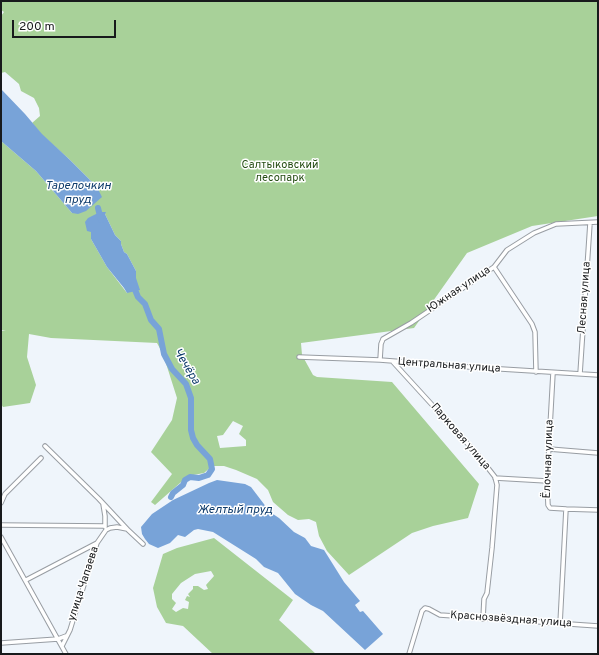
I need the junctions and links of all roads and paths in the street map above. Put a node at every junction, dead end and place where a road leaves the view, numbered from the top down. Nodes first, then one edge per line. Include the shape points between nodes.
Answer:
1 (598, 222) edge
2 (590, 223) junction
3 (494, 267) junction
4 (299, 357) dead end
5 (380, 360) junction
6 (393, 362) junction
7 (536, 372) junction
8 (554, 373) junction
9 (580, 374) junction
10 (598, 375) edge
11 (45, 446) dead end
12 (549, 449) junction
13 (598, 453) edge
14 (41, 458) dead end
15 (495, 478) junction
16 (547, 481) junction
17 (1, 503) edge
18 (103, 503) junction
19 (566, 509) junction
20 (598, 510) edge
21 (1, 525) edge
22 (105, 526) junction
23 (127, 529) junction
24 (106, 530) junction
25 (1, 537) edge
26 (97, 543) junction
27 (143, 544) dead end
28 (26, 580) junction
29 (483, 619) junction
30 (560, 624) junction
31 (598, 626) edge
32 (66, 636) junction
33 (58, 638) junction
34 (1, 643) edge
35 (62, 646) junction
36 (66, 654) edge
37 (409, 654) edge

1 - 2 street, Южная улица
2 - 3 street, Южная улица via 556,224 542,229 507,250
2 - 9 street, Лесная улица
3 - 5 street, Южная улица via 384,339 381,344
3 - 7 street via 532,324 535,332
4 - 5 street, Центральная улица
5 - 6 street, Центральная улица
6 - 7 street, Центральная улица
6 - 15 street, Парковая улица via 477,454
7 - 8 street, Центральная улица
8 - 9 street, Центральная улица
8 - 12 street, Ёлочная улица
9 - 10 street, Центральная улица
11 - 18 street
12 - 13 street
12 - 16 street, Ёлочная улица
14 - 17 street via 6,494
15 - 16 street
15 - 29 street, Парковая улица via 497,485 492,548
16 - 19 street, Ёлочная улица via 550,508
18 - 22 street
18 - 23 street
19 - 20 street
19 - 30 street, Ёлочная улица
21 - 22 street
22 - 24 street
23 - 24 street via 113,527
23 - 27 street
24 - 26 street, улица Чапаева
25 - 28 street
26 - 28 street
26 - 32 street, улица Чапаева
28 - 33 street
29 - 30 street, Краснозвёздная улица
29 - 37 street, Краснозвёздная улица via 440,615 425,608
30 - 31 street, Краснозвёздная улица
32 - 33 street
32 - 35 street, улица Чапаева
33 - 34 street
33 - 35 street
35 - 36 street

